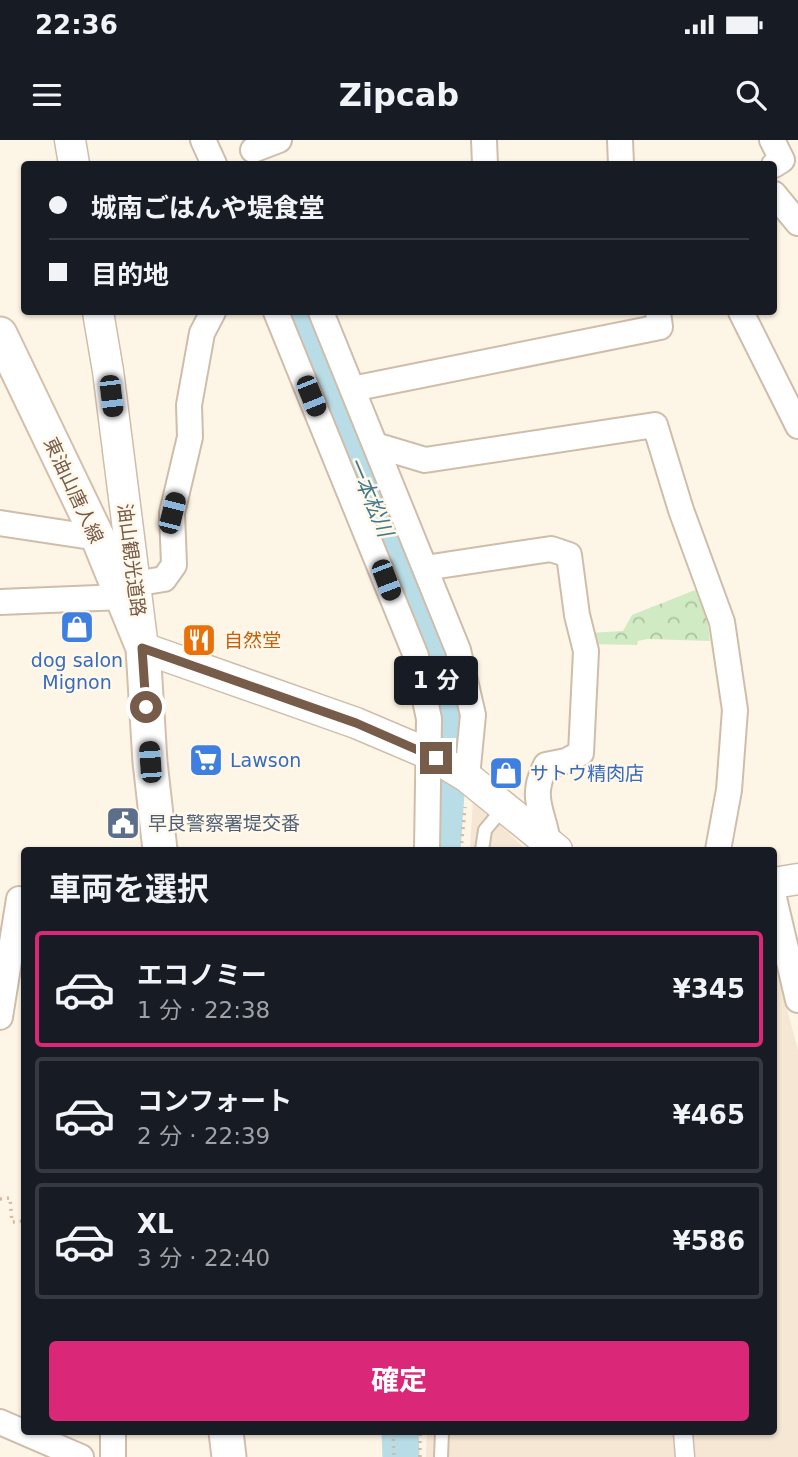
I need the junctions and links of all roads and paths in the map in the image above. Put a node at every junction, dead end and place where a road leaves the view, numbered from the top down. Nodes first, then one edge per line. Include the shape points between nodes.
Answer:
1 (70, 140) edge
2 (203, 140) edge
3 (279, 140) edge
4 (484, 140) edge
5 (620, 140) edge
6 (772, 140) edge
7 (254, 151) edge
8 (74, 161) edge
9 (213, 161) edge
10 (485, 161) edge
11 (621, 161) edge
12 (777, 163) edge
13 (777, 198) edge
14 (798, 223) edge
15 (98, 315) edge
16 (211, 315) edge
17 (277, 315) edge
18 (322, 315) edge
19 (658, 315) edge
20 (742, 315) edge
21 (0, 334) edge
22 (352, 388) junction
23 (798, 426) edge
24 (375, 445) junction
25 (0, 523) edge
26 (98, 538) junction
27 (425, 568) junction
28 (128, 590) junction
29 (0, 602) edge
30 (142, 648) junction
31 (447, 765) junction
32 (505, 806) junction
33 (553, 846) edge
34 (160, 847) edge
35 (427, 847) edge
36 (461, 847) edge
37 (482, 847) edge
38 (719, 847) edge
39 (798, 879) edge
40 (777, 882) edge
41 (19, 899) dead end
42 (777, 911) edge
43 (798, 1000) edge
44 (9, 1002) edge
45 (0, 1199) edge
46 (21, 1221) edge
47 (0, 1422) edge
48 (21, 1431) edge
49 (30, 1435) edge
50 (113, 1435) edge
51 (226, 1435) edge
52 (393, 1435) edge
53 (420, 1435) edge
54 (442, 1435) edge
55 (683, 1435) edge
56 (82, 1457) edge
57 (113, 1457) edge
58 (229, 1457) edge
59 (394, 1457) edge
60 (420, 1457) edge
61 (441, 1457) edge
62 (685, 1457) edge

1 - 8 street
2 - 9 street
3 - 7 street
4 - 10 street
5 - 11 street
6 - 12 street via 782,159
13 - 14 street
15 - 28 street, 油山観光道路
16 - 28 street via 202,333 189,405 190,437 172,513 174,565 164,579
17 - 31 street via 416,656 429,719
18 - 22 street
19 - 22 street via 660,327
20 - 23 street
21 - 26 main road, 東油山唐人線
22 - 24 street
24 - 27 street
24 - 38 street via 425,460 655,425 722,622 735,710 729,790
25 - 26 street
26 - 28 main road, 東油山唐人線
27 - 31 street via 458,650 473,715 471,748
27 - 33 street via 551,549 569,555 586,651 582,737 581,753 546,765 539,778 537,792
28 - 29 street
28 - 30 main road, 東油山唐人線
30 - 31 street via 356,723
30 - 34 main road
31 - 32 street
31 - 35 street
31 - 36 path
32 - 33 street
32 - 37 lane via 485,830
39 - 40 street
41 - 44 street
42 - 43 street
45 - 46 path via 10,1198 12,1222
47 - 48 street
49 - 56 street
50 - 57 street
51 - 58 main road
52 - 59 path
53 - 60 path
54 - 61 lane
55 - 62 street

